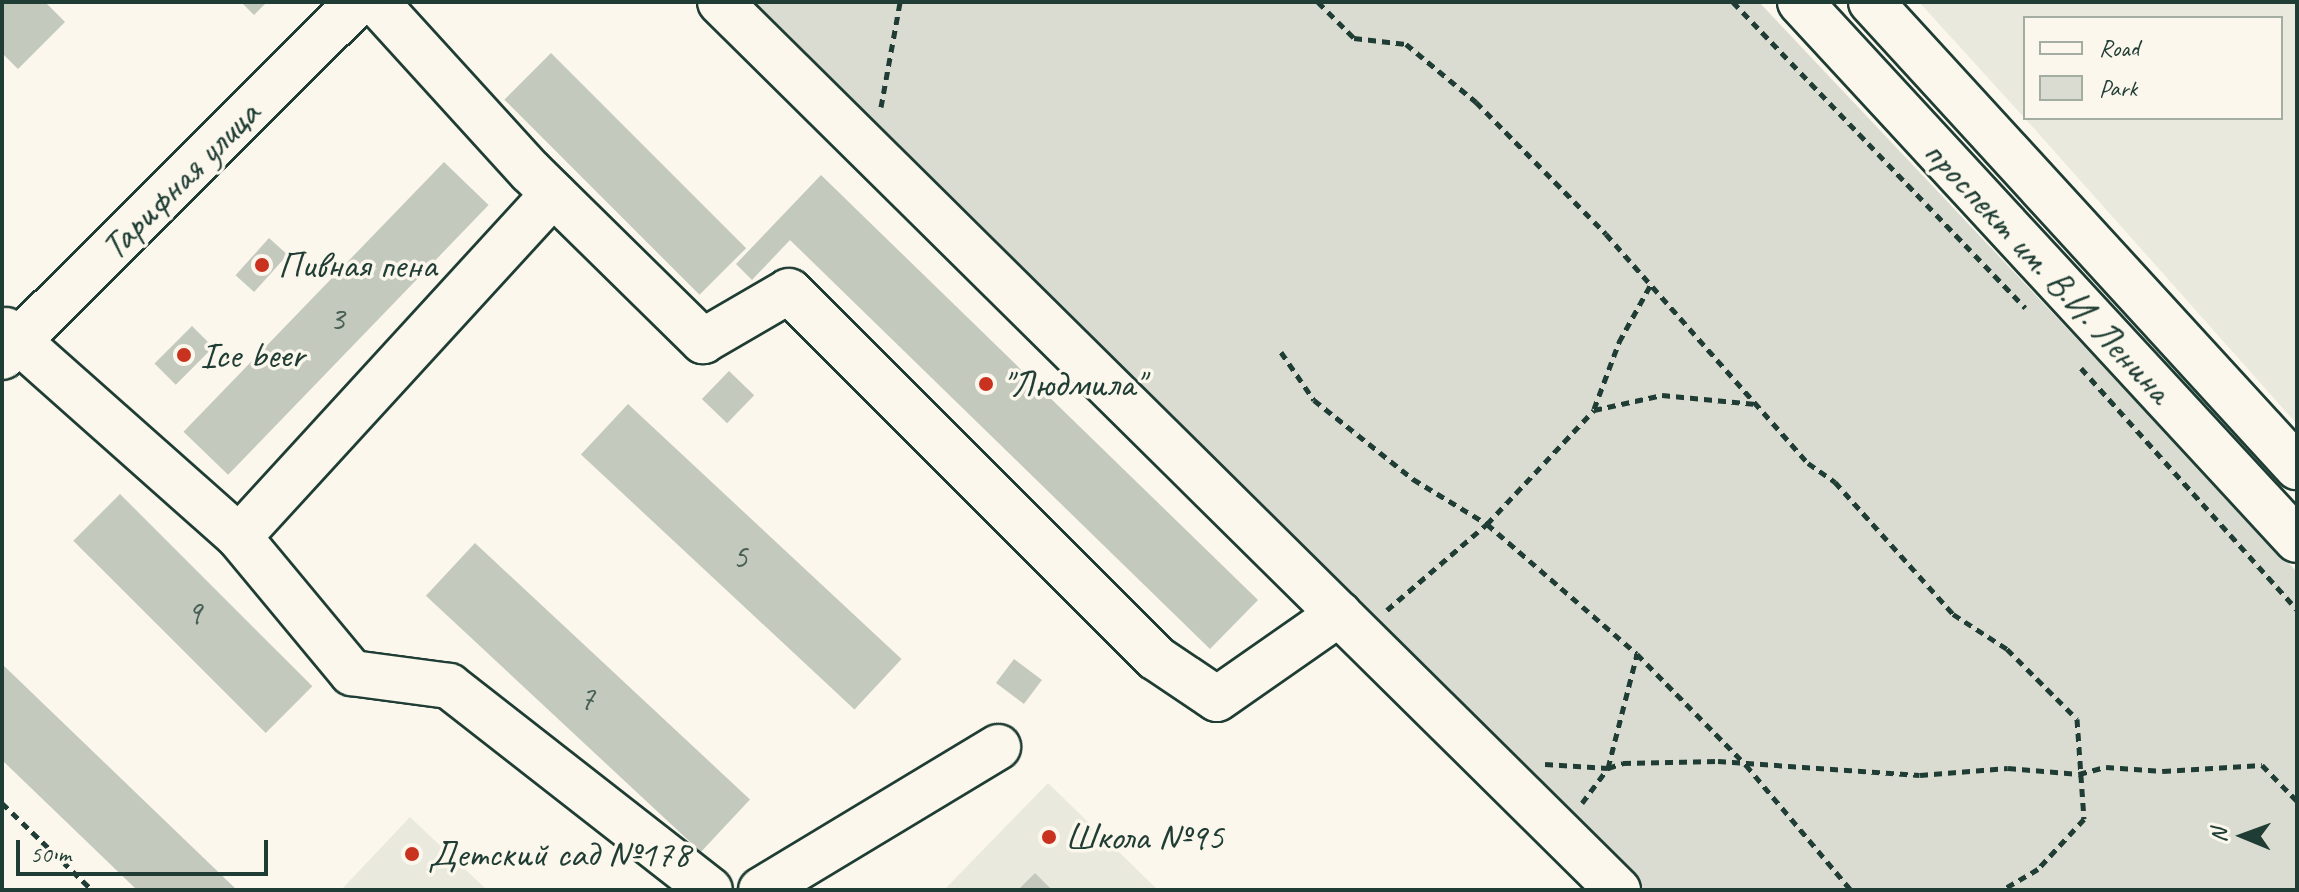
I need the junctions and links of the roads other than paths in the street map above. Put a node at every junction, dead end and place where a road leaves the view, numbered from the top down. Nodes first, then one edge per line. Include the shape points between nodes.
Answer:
1 (358, 2) edge
2 (376, 2) edge
3 (720, 2) edge
4 (1800, 2) edge
5 (1871, 2) edge
6 (553, 194) junction
7 (9, 343) edge
8 (2297, 467) edge
9 (239, 537) junction
10 (2297, 540) edge
11 (1349, 624) junction
12 (998, 747) dead end
13 (710, 890) edge
14 (761, 890) edge
15 (1618, 890) edge

1 - 7 street, Тарифная улица
2 - 6 street
3 - 11 street
4 - 10 street, проспект им. В.И. Ленина
5 - 8 street, проспект им. В.И. Ленина
6 - 9 street
6 - 11 street via 703,341 789,291 1156,658 1217,699
7 - 9 street
9 - 13 street via 352,673 449,686
11 - 15 street
12 - 14 street

